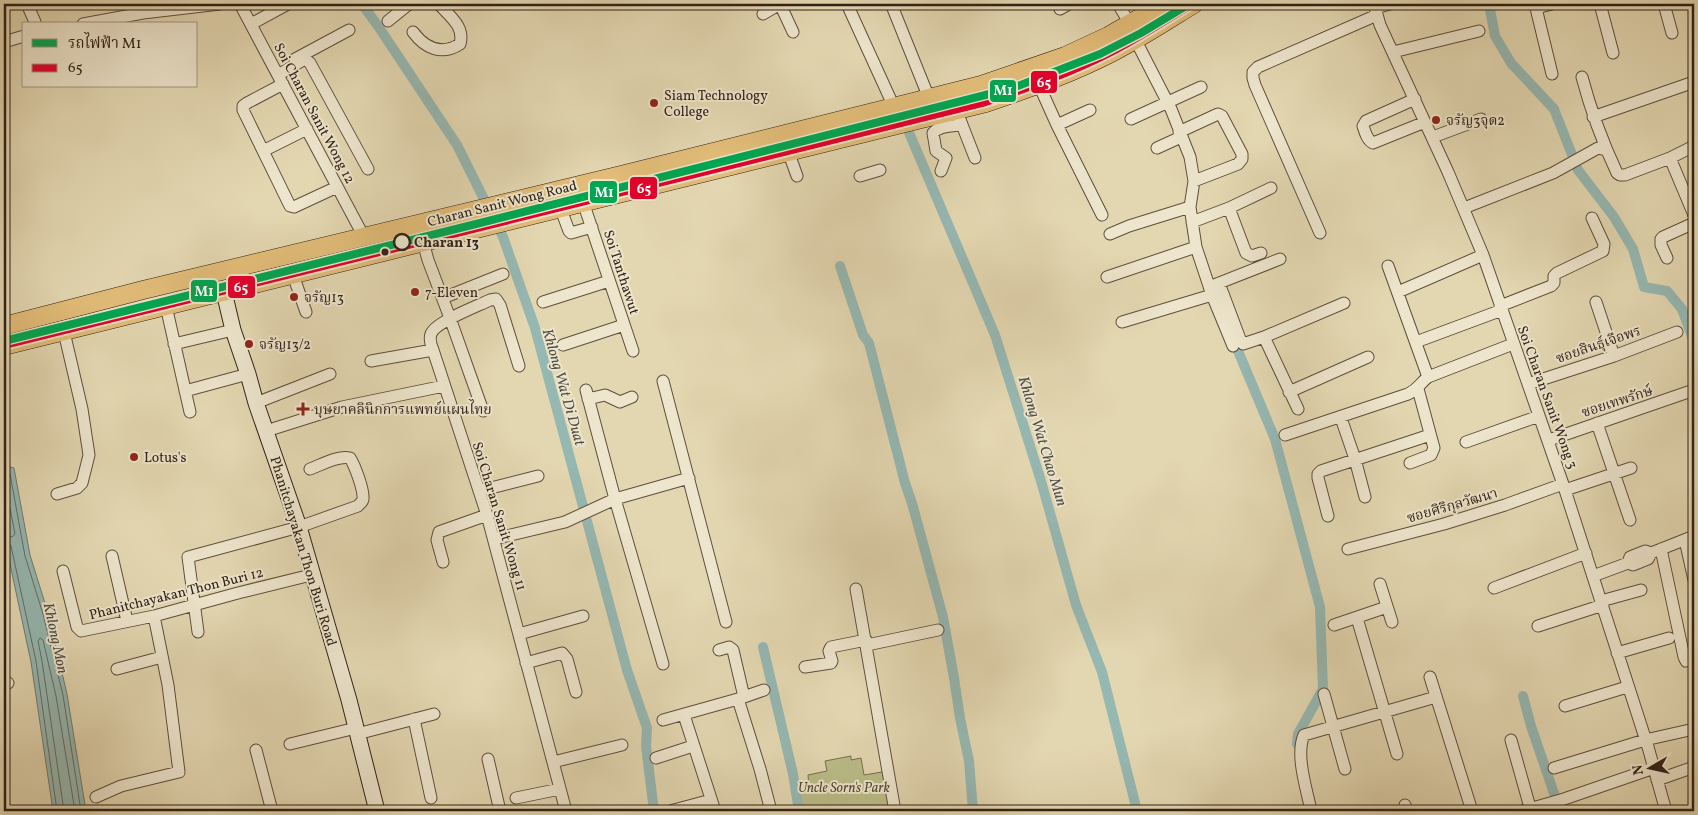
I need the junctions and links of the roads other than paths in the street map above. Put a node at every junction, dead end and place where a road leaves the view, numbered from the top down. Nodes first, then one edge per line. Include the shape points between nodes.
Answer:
1 (27, 4) edge
2 (220, 4) edge
3 (240, 4) edge
4 (288, 4) edge
5 (409, 4) edge
6 (439, 4) edge
7 (780, 4) edge
8 (847, 4) edge
9 (1118, 4) edge
10 (1164, 4) edge
11 (1194, 4) edge
12 (1390, 4) edge
13 (1552, 4) edge
14 (1600, 4) edge
15 (1664, 4) edge
16 (892, 6) dead end
17 (1535, 6) edge
18 (1375, 9) edge
19 (763, 14) dead end
20 (388, 21) dead end
21 (35, 22) dead end
22 (94, 22) edge
23 (251, 24) junction
24 (349, 30) dead end
25 (1479, 31) dead end
26 (413, 32) dead end
27 (793, 32) dead end
28 (1132, 32) junction
29 (1672, 33) dead end
30 (22, 37) edge
31 (4, 42) edge
32 (1393, 52) junction
33 (1613, 53) dead end
34 (1033, 68) junction
35 (1552, 74) dead end
36 (278, 76) junction
37 (1582, 77) dead end
38 (1694, 82) edge
39 (1039, 85) junction
40 (1201, 87) dead end
41 (929, 98) junction
42 (1415, 99) junction
43 (1168, 102) junction
44 (897, 106) junction
45 (1090, 110) dead end
46 (959, 117) junction
47 (1593, 117) junction
48 (1131, 119) dead end
49 (1481, 119) dead end
50 (1425, 122) junction
51 (1057, 125) junction
52 (307, 129) junction
53 (1180, 134) junction
54 (1433, 137) junction
55 (768, 138) junction
56 (1694, 146) edge
57 (1157, 148) dead end
58 (1606, 150) junction
59 (263, 151) junction
60 (780, 153) junction
61 (975, 158) dead end
62 (1670, 158) junction
63 (368, 169) dead end
64 (880, 170) dead end
65 (940, 171) dead end
66 (798, 176) dead end
67 (860, 176) dead end
68 (1194, 181) junction
69 (337, 186) junction
70 (1271, 188) dead end
71 (583, 202) junction
72 (560, 207) junction
73 (1190, 208) junction
74 (1229, 208) junction
75 (1464, 208) junction
76 (1102, 215) dead end
77 (1694, 215) edge
78 (1592, 218) dead end
79 (1192, 222) junction
80 (1694, 223) edge
81 (592, 227) junction
82 (1320, 233) dead end
83 (1110, 234) dead end
84 (364, 237) junction
85 (423, 242) junction
86 (1196, 246) junction
87 (1261, 252) dead end
88 (1484, 255) junction
89 (1667, 258) dead end
90 (1280, 259) dead end
91 (1388, 266) dead end
92 (503, 274) dead end
93 (292, 276) junction
94 (1107, 277) dead end
95 (609, 281) junction
96 (1214, 288) junction
97 (224, 292) junction
98 (1398, 292) junction
99 (443, 298) junction
100 (543, 302) dead end
101 (1596, 302) dead end
102 (1344, 303) dead end
103 (166, 306) junction
104 (1501, 308) junction
105 (306, 312) dead end
106 (450, 318) junction
107 (1122, 322) dead end
108 (9, 325) edge
109 (624, 325) junction
110 (233, 330) junction
111 (64, 332) junction
112 (1677, 332) dead end
113 (1264, 337) junction
114 (1416, 342) junction
115 (12, 344) edge
116 (174, 344) junction
117 (1513, 344) junction
118 (563, 345) dead end
119 (1233, 346) dead end
120 (433, 350) junction
121 (633, 351) dead end
122 (1614, 356) junction
123 (1368, 357) dead end
124 (371, 361) dead end
125 (518, 366) dead end
126 (248, 374) junction
127 (330, 374) dead end
128 (1428, 377) junction
129 (663, 381) dead end
130 (1528, 384) junction
131 (444, 386) junction
132 (1418, 389) junction
133 (1694, 390) edge
134 (185, 391) junction
135 (1289, 392) junction
136 (632, 397) dead end
137 (256, 403) junction
138 (1298, 409) dead end
139 (483, 411) dead end
140 (190, 412) dead end
141 (1539, 416) junction
142 (1341, 418) junction
143 (1597, 423) junction
144 (266, 431) junction
145 (1285, 435) dead end
146 (1430, 435) junction
147 (1549, 440) junction
148 (1466, 442) dead end
149 (1355, 459) junction
150 (1410, 463) dead end
151 (1631, 468) dead end
152 (310, 469) dead end
153 (1614, 474) junction
154 (538, 476) dead end
155 (689, 478) junction
156 (1564, 487) junction
157 (479, 491) junction
158 (57, 494) dead end
159 (1365, 496) dead end
160 (615, 499) junction
161 (487, 515) junction
162 (1328, 516) dead end
163 (1630, 520) dead end
164 (298, 528) junction
165 (1689, 538) edge
166 (494, 539) junction
167 (1348, 549) dead end
168 (1656, 551) junction
169 (1586, 553) junction
170 (112, 556) dead end
171 (443, 562) dead end
172 (63, 571) dead end
173 (311, 576) junction
174 (1593, 576) junction
175 (1694, 580) edge
176 (1380, 584) dead end
177 (1494, 588) dead end
178 (856, 589) dead end
179 (1641, 590) dead end
180 (1602, 603) junction
181 (194, 606) junction
182 (1387, 607) junction
183 (154, 616) junction
184 (583, 616) dead end
185 (1357, 618) junction
186 (127, 621) junction
187 (726, 622) dead end
188 (1392, 622) dead end
189 (1334, 625) dead end
190 (1538, 626) dead end
191 (938, 630) dead end
192 (198, 632) dead end
193 (518, 634) junction
194 (1669, 638) dead end
195 (866, 643) junction
196 (718, 650) dead end
197 (1617, 653) junction
198 (162, 657) junction
199 (1694, 660) edge
200 (526, 663) junction
201 (663, 664) dead end
202 (805, 668) dead end
203 (117, 669) dead end
204 (1430, 677) dead end
205 (1627, 687) junction
206 (764, 690) dead end
207 (576, 692) dead end
208 (1324, 694) dead end
209 (1436, 696) junction
210 (741, 698) junction
211 (1565, 706) dead end
212 (1385, 711) junction
213 (434, 714) dead end
214 (684, 715) junction
215 (414, 719) junction
216 (663, 720) dead end
217 (1333, 726) junction
218 (1694, 729) edge
219 (357, 731) junction
220 (1511, 740) dead end
221 (1645, 740) junction
222 (290, 744) dead end
223 (622, 745) dead end
224 (693, 746) junction
225 (256, 750) dead end
226 (1397, 754) dead end
227 (656, 758) dead end
228 (488, 760) dead end
229 (553, 762) junction
230 (1694, 767) edge
231 (1554, 768) dead end
232 (1654, 768) junction
233 (1345, 769) dead end
234 (1657, 780) junction
235 (560, 789) junction
236 (96, 797) dead end
237 (432, 798) dead end
238 (516, 798) dead end
239 (711, 800) junction
240 (272, 811) edge
241 (377, 811) edge
242 (500, 811) edge
243 (566, 811) edge
244 (670, 811) edge
245 (715, 811) edge
246 (771, 811) edge
247 (896, 811) edge
248 (1311, 811) edge
249 (1472, 811) edge
250 (1528, 811) edge
251 (1666, 811) edge

1 - 21 street
2 - 22 street
3 - 23 street, Soi Charan Sanit Wong 12
4 - 23 street
5 - 20 street
6 - 26 street via 461,30 460,44 449,49 433,49
7 - 19 street
7 - 27 street
8 - 44 street
9 - 28 street
10 - 28 main road, Charan Sanit Wong Road
11 - 28 main road, Charan Sanit Wong Road
12 - 18 street
13 - 17 street
14 - 33 street
15 - 29 street
16 - 41 street
17 - 35 street
18 - 32 street, Soi Charan Sanit Wong 3
18 - 82 street via 1253,72
23 - 36 street, Soi Charan Sanit Wong 12
24 - 36 street
25 - 32 street
28 - 34 main road, Charan Sanit Wong Road via 1108,36
28 - 39 main road, Charan Sanit Wong Road via 1116,51
28 - 43 street
30 - 31 street
32 - 42 street, Soi Charan Sanit Wong 3
34 - 39 main road
34 - 41 main road, Charan Sanit Wong Road via 981,86
36 - 52 street, Soi Charan Sanit Wong 12
36 - 59 street via 242,110
36 - 63 street via 303,60 310,63
37 - 47 street
38 - 47 street
39 - 46 main road, Charan Sanit Wong Road via 986,102
39 - 51 street
40 - 43 street
41 - 44 main road, Charan Sanit Wong Road
42 - 50 street, Soi Charan Sanit Wong 3
42 - 50 street via 1366,121 1363,126 1369,141 1373,143
43 - 48 street
43 - 53 street
44 - 55 main road, Charan Sanit Wong Road
45 - 51 street
46 - 60 main road, Charan Sanit Wong Road via 905,122
46 - 61 street
46 - 65 street via 933,133 936,151 946,158
47 - 58 street
49 - 54 street
50 - 54 street, Soi Charan Sanit Wong 3
51 - 76 street
52 - 59 street
52 - 69 street, Soi Charan Sanit Wong 12
53 - 57 street
53 - 68 street via 1190,157
53 - 68 street via 1218,114 1242,154 1238,164
54 - 75 street, Soi Charan Sanit Wong 3
55 - 60 main road
55 - 84 main road, Charan Sanit Wong Road
56 - 62 street
58 - 62 street via 1620,175
58 - 75 street via 1598,148 1552,173
59 - 69 street via 290,206 294,208
60 - 66 street
60 - 71 main road, Charan Sanit Wong Road
62 - 77 street
64 - 67 street
68 - 73 street
69 - 84 street, Soi Charan Sanit Wong 12
70 - 74 street
71 - 72 main road, Charan Sanit Wong Road
71 - 81 street, Soi Tanthawut
72 - 81 street via 571,233
72 - 85 main road, Charan Sanit Wong Road
73 - 79 street
73 - 83 street
74 - 79 street
74 - 87 street via 1246,253 1252,256
75 - 88 street, Soi Charan Sanit Wong 3
78 - 104 street via 1604,244 1603,250 1557,273 1551,286
79 - 86 street
80 - 89 street via 1661,239
81 - 95 street, Soi Tanthawut
84 - 108 main road, Charan Sanit Wong Road
85 - 93 main road, Charan Sanit Wong Road
85 - 99 street
86 - 94 street
86 - 96 street
88 - 98 street
88 - 104 street, Soi Charan Sanit Wong 3
90 - 96 street
91 - 98 street
92 - 99 street
93 - 97 main road, Charan Sanit Wong Road
93 - 105 street
95 - 100 street
95 - 109 street, Soi Tanthawut
96 - 107 street
96 - 113 street via 1244,344
96 - 119 street via 1225,330
97 - 103 main road, Charan Sanit Wong Road
97 - 110 main road, Phanitchayakan Thon Buri Road
98 - 114 street
99 - 106 street
101 - 122 street
102 - 113 street
103 - 111 main road, Charan Sanit Wong Road
103 - 116 street
104 - 114 street
104 - 117 street, Soi Charan Sanit Wong 3
106 - 120 street, Soi Charan Sanit Wong 11 via 431,334
106 - 125 street via 496,299
106 - 139 street
109 - 118 street
109 - 121 street, Soi Tanthawut
110 - 116 street
110 - 126 main road, Phanitchayakan Thon Buri Road
111 - 115 main road, Charan Sanit Wong Road
111 - 158 street via 89,455 82,483 77,488
112 - 122 street, ซอยสินธุ์เจือพร
113 - 135 street
114 - 128 street
116 - 134 street
117 - 128 street
117 - 130 street, Soi Charan Sanit Wong 3
120 - 124 street
120 - 131 street, Soi Charan Sanit Wong 11
122 - 130 street, ซอยสินธุ์เจือพร
123 - 135 street
126 - 134 street
126 - 137 main road, Phanitchayakan Thon Buri Road
127 - 137 street
128 - 132 street
129 - 155 street
130 - 141 street, Soi Charan Sanit Wong 3
131 - 144 street via 342,407
131 - 157 street, Soi Charan Sanit Wong 11
132 - 142 street
132 - 146 street
133 - 143 street, ซอยเทพรักษ์
134 - 140 street
135 - 138 street
136 - 160 street via 620,402 605,395 587,394
137 - 144 main road, Phanitchayakan Thon Buri Road
141 - 147 street, Soi Charan Sanit Wong 3
141 - 148 street
142 - 145 street
142 - 149 street
143 - 147 street, ซอยเทพรักษ์
143 - 153 street
144 - 164 main road, Phanitchayakan Thon Buri Road
146 - 149 street
146 - 150 street via 1433,452
147 - 156 street, Soi Charan Sanit Wong 3
149 - 159 street
149 - 162 street via 1318,474
151 - 153 street, ซอยศิริกุลวัฒนา
152 - 164 street via 350,458 363,499 358,506
153 - 156 street, ซอยศิริกุลวัฒนา
153 - 163 street
154 - 157 street
155 - 160 street
155 - 187 street
156 - 167 street, ซอยศิริกุลวัฒนา
156 - 169 street, Soi Charan Sanit Wong 3
157 - 161 street, Soi Charan Sanit Wong 11
160 - 166 street via 565,522
160 - 201 street
161 - 166 street, Soi Charan Sanit Wong 11
161 - 171 street via 440,532 437,540
164 - 173 main road, Phanitchayakan Thon Buri Road
164 - 181 street via 188,557
165 - 168 street
165 - 175 street
166 - 193 street, Soi Charan Sanit Wong 11
168 - 174 street via 1648,559 1633,565 1628,562
168 - 199 street via 1684,657 1686,661
169 - 174 street, Soi Charan Sanit Wong 3
169 - 177 street
170 - 186 street
172 - 186 street, Phanitchayakan Thon Buri 12 via 80,631
173 - 181 street, Phanitchayakan Thon Buri 12
173 - 219 main road, Phanitchayakan Thon Buri Road
174 - 180 street, Soi Charan Sanit Wong 3
176 - 182 street
178 - 195 street
179 - 180 street
180 - 190 street
180 - 197 street, Soi Charan Sanit Wong 3
181 - 183 street, Phanitchayakan Thon Buri 12
181 - 192 street
182 - 185 street
182 - 188 street
183 - 186 street, Phanitchayakan Thon Buri 12
183 - 198 street
184 - 193 street
185 - 189 street
185 - 212 street
191 - 195 street
193 - 200 street, Soi Charan Sanit Wong 11
194 - 197 street
195 - 202 street via 831,648 831,663
195 - 247 street
196 - 210 street via 729,647 734,650
197 - 205 street, Soi Charan Sanit Wong 3
198 - 203 street
198 - 236 street via 179,772 122,786
200 - 207 street via 562,654 567,659
200 - 229 street, Soi Charan Sanit Wong 11
204 - 209 street
205 - 211 street
205 - 221 street, Soi Charan Sanit Wong 3
206 - 210 street
208 - 217 street
209 - 212 street
209 - 249 street
210 - 214 street
210 - 246 street
212 - 217 street
212 - 226 street
213 - 215 street
214 - 216 street
214 - 224 street
215 - 219 street
215 - 237 street
217 - 233 street
217 - 248 street via 1304,735 1302,740 1302,769
218 - 221 street
219 - 222 street
219 - 241 main road, Phanitchayakan Thon Buri Road
220 - 250 street
221 - 231 street
221 - 232 street, Soi Charan Sanit Wong 3
223 - 229 street
224 - 227 street
224 - 239 street
225 - 240 street
228 - 242 street
229 - 235 street, Soi Charan Sanit Wong 11
230 - 234 street
232 - 234 street, Soi Charan Sanit Wong 3
232 - 250 street
234 - 251 street, Soi Charan Sanit Wong 3
235 - 238 street
235 - 243 street, Soi Charan Sanit Wong 11
239 - 244 street
239 - 245 street

